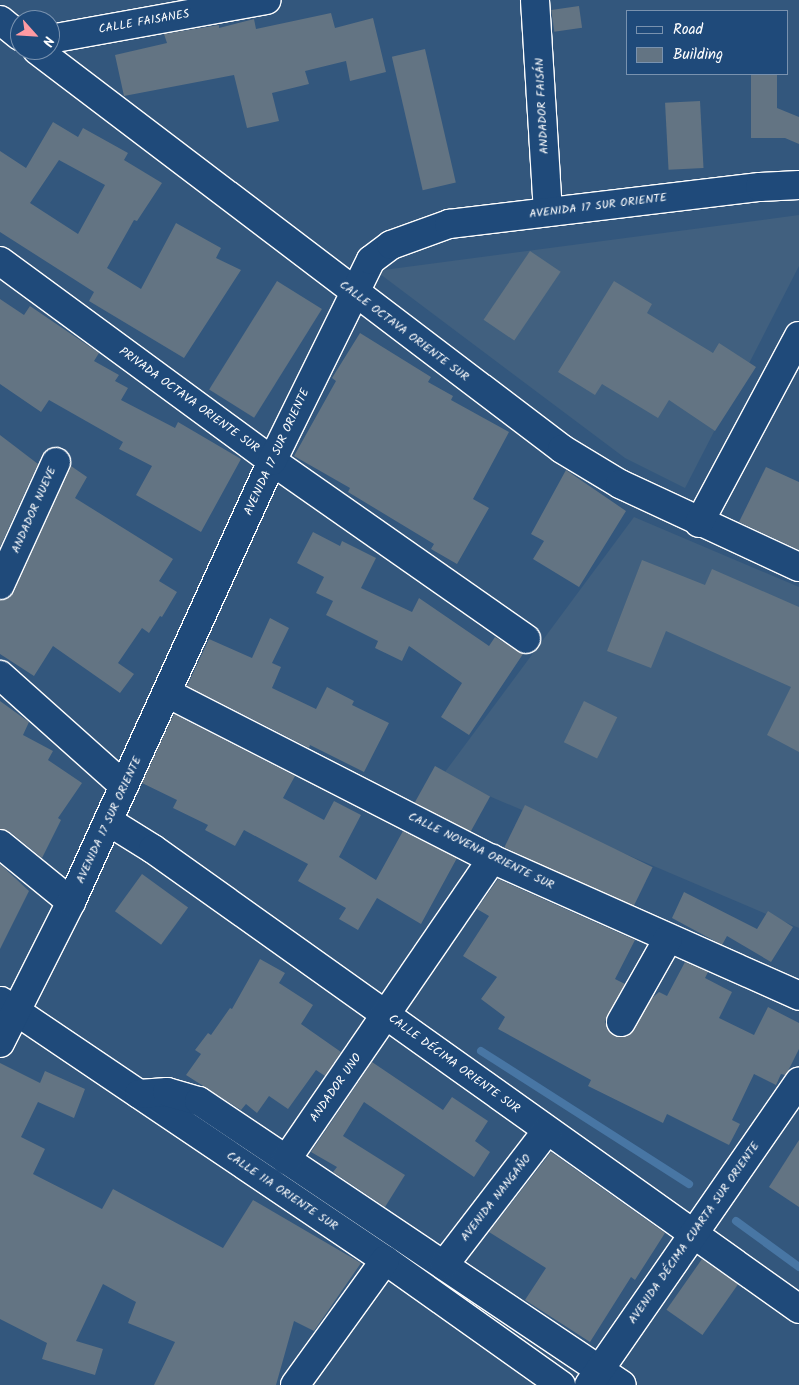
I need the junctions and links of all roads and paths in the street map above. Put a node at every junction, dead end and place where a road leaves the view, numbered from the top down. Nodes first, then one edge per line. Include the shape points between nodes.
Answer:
1 (267, 0) edge
2 (535, 0) edge
3 (0, 20) edge
4 (10, 28) edge
5 (60, 38) edge
6 (50, 60) edge
7 (799, 185) edge
8 (548, 212) junction
9 (0, 261) edge
10 (353, 292) junction
11 (799, 336) edge
12 (272, 461) junction
13 (56, 462) dead end
14 (698, 523) junction
15 (799, 567) edge
16 (0, 586) edge
17 (526, 639) dead end
18 (0, 675) edge
19 (169, 694) junction
20 (124, 786) junction
21 (108, 821) junction
22 (0, 844) edge
23 (492, 859) junction
24 (71, 902) junction
25 (668, 938) junction
26 (799, 996) edge
27 (8, 1006) edge
28 (386, 1016) junction
29 (621, 1022) dead end
30 (0, 1042) edge
31 (799, 1082) edge
32 (138, 1094) junction
33 (548, 1131) junction
34 (286, 1160) junction
35 (693, 1235) junction
36 (385, 1260) junction
37 (444, 1265) junction
38 (799, 1309) edge
39 (594, 1378) edge
40 (295, 1385) edge
41 (560, 1385) edge
42 (622, 1385) edge

1 - 5 street, CALLE FAISANES
2 - 8 street, ANDADOR FAISÁN
3 - 4 street
6 - 10 street, CALLE OCTAVA ORIENTE SUR
7 - 8 street, AVENIDA 17 SUR ORIENTE
8 - 10 street, AVENIDA 17 SUR ORIENTE via 449,224 391,245 371,260
9 - 12 street, PRIVADA OCTAVA ORIENTE SUR
10 - 12 street, AVENIDA 17 SUR ORIENTE
10 - 14 street, CALLE OCTAVA ORIENTE SUR via 562,449 620,484
11 - 14 street
12 - 17 street, PRIVADA OCTAVA ORIENTE SUR
12 - 19 street, AVENIDA 17 SUR ORIENTE
13 - 16 street, ANDADOR NUEVE
14 - 15 street, CALLE OCTAVA ORIENTE SUR
18 - 20 street
19 - 20 street, AVENIDA 17 SUR ORIENTE
19 - 23 street, CALLE NOVENA ORIENTE SUR
20 - 21 street, AVENIDA 17 SUR ORIENTE
21 - 24 street, AVENIDA 17 SUR ORIENTE
21 - 28 street, CALLE DÉCIMA ORIENTE SUR
22 - 24 street
23 - 25 street, CALLE NOVENA ORIENTE SUR
23 - 28 street, ANDADOR UNO
24 - 27 street, AVENIDA 17 SUR ORIENTE
25 - 26 street, CALLE NOVENA ORIENTE SUR
25 - 29 street
27 - 30 street, AVENIDA 17 SUR ORIENTE
27 - 32 street, CALLE 11A ORIENTE SUR
28 - 33 street, CALLE DÉCIMA ORIENTE SUR
28 - 34 street, ANDADOR UNO
31 - 35 street, AVENIDA DÉCIMA CUARTA SUR ORIENTE
32 - 34 street via 167,1092 199,1102
32 - 36 street, CALLE 11A ORIENTE SUR
33 - 35 street, CALLE DÉCIMA ORIENTE SUR
33 - 37 street, AVENIDA NANGAÑO
34 - 37 street
35 - 38 street, CALLE DÉCIMA ORIENTE SUR
35 - 39 street, AVENIDA DÉCIMA CUARTA SUR ORIENTE
36 - 40 street
36 - 41 street, CALLE 11A ORIENTE SUR
37 - 39 street
39 - 42 street

